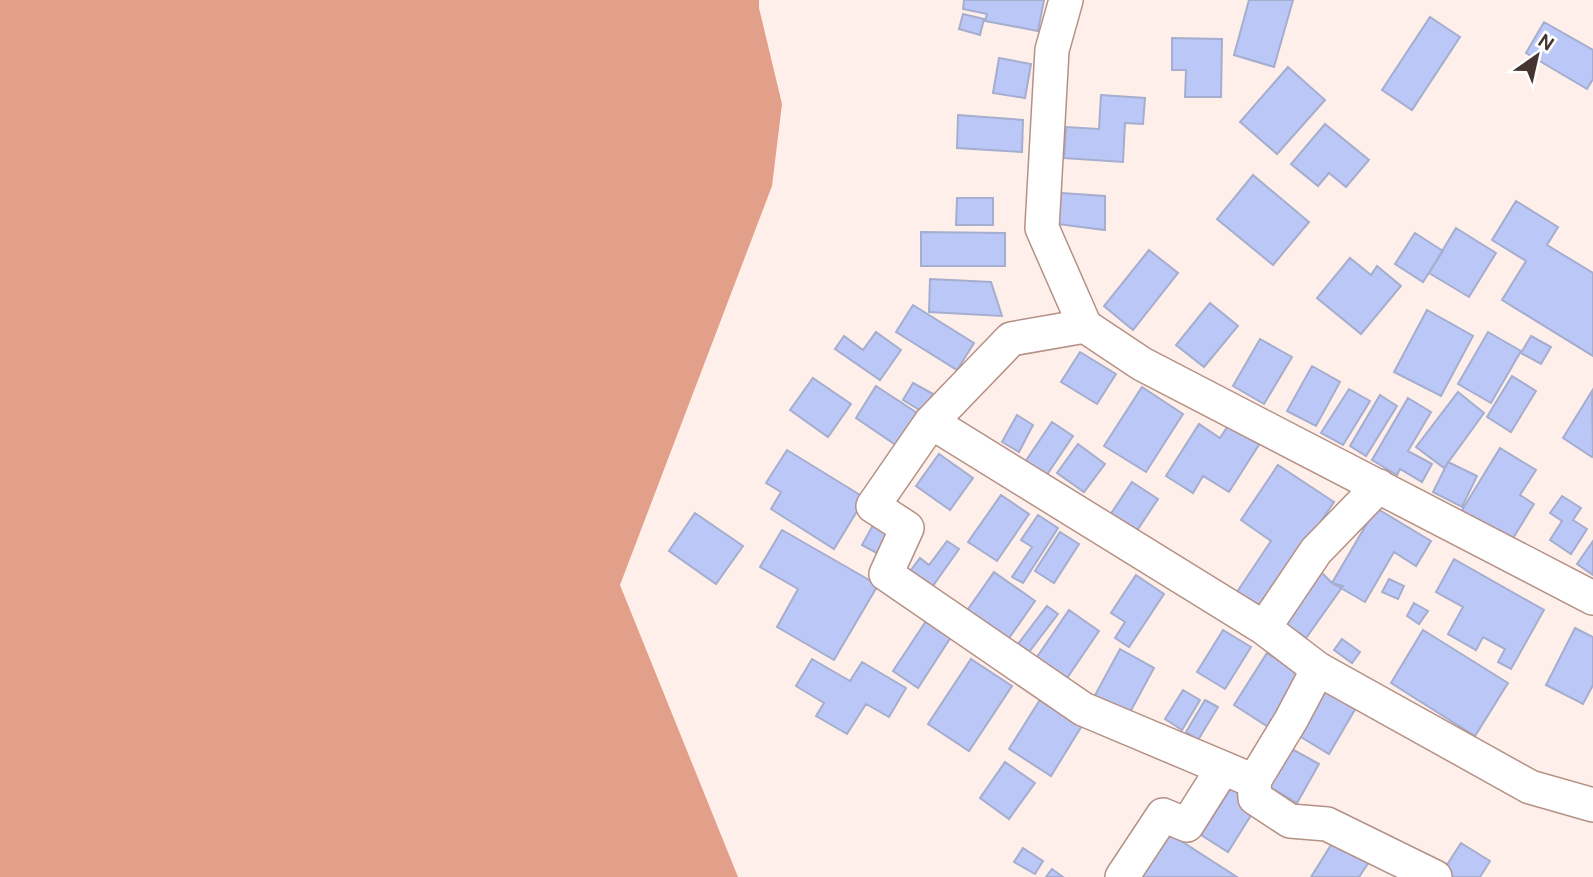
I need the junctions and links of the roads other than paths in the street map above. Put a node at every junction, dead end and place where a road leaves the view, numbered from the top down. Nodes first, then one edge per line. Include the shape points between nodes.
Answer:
1 (1066, 0) edge
2 (1085, 326) junction
3 (931, 422) junction
4 (1379, 486) junction
5 (1593, 598) edge
6 (1264, 628) junction
7 (1318, 669) junction
8 (1223, 768) junction
9 (1254, 781) junction
10 (1593, 804) edge
11 (1122, 877) edge
12 (1435, 877) edge

1 - 2 street via 1052,50 1042,228
2 - 3 street via 1011,339
2 - 4 street via 1142,364
3 - 6 street
3 - 8 street via 873,506 907,528 886,574 1083,709
4 - 5 street
4 - 6 street via 1316,551
6 - 7 street
7 - 9 street
7 - 10 street via 1530,787
8 - 9 street
8 - 11 street via 1186,825 1163,815
9 - 12 street via 1255,798 1290,821 1327,824

